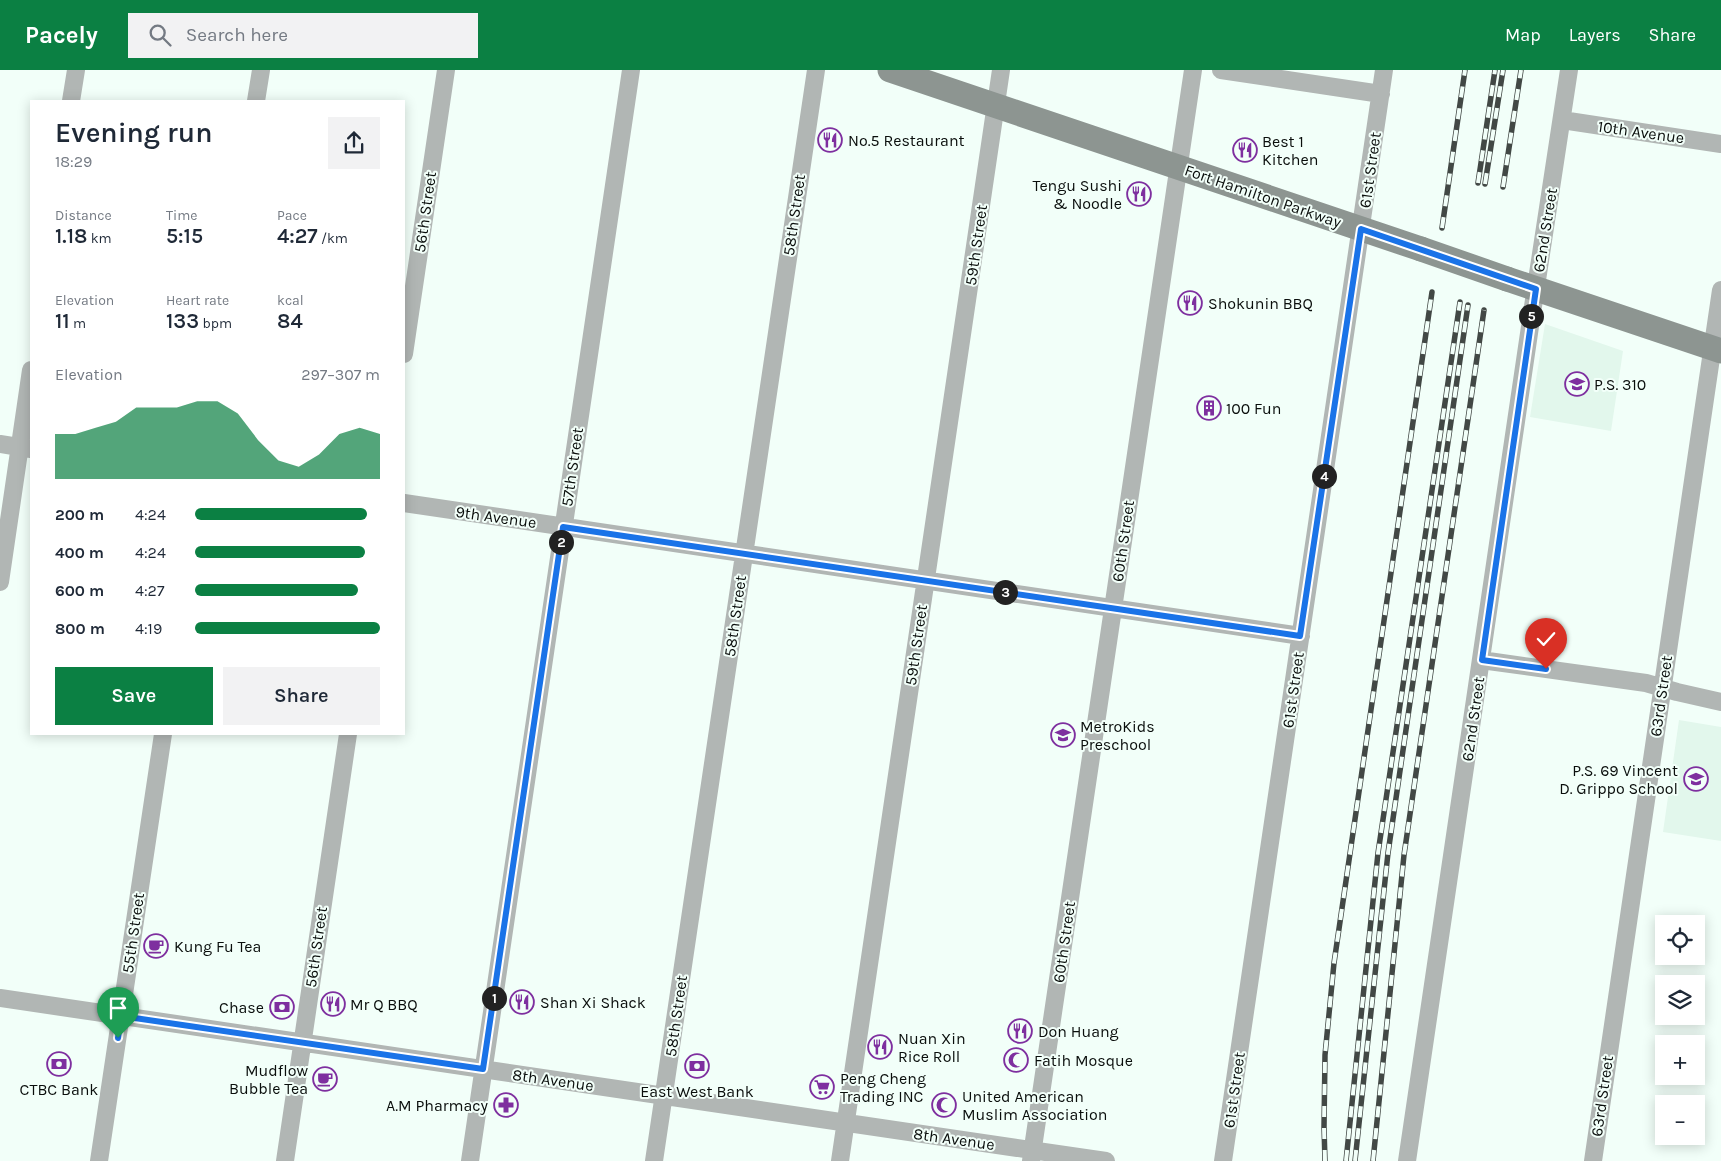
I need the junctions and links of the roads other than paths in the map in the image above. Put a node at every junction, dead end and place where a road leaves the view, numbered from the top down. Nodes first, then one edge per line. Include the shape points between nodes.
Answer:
1 (76, 70) edge
2 (261, 70) edge
3 (446, 70) edge
4 (631, 70) edge
5 (816, 70) edge
6 (890, 70) edge
7 (1001, 70) edge
8 (1193, 70) edge
9 (1221, 70) edge
10 (1384, 70) edge
11 (1569, 70) edge
12 (1381, 94) junction
13 (71, 100) edge
14 (256, 100) edge
15 (996, 106) junction
16 (1562, 120) junction
17 (1721, 144) edge
18 (1178, 167) junction
19 (1372, 233) junction
20 (1536, 289) junction
21 (1721, 290) edge
22 (405, 347) edge
23 (1717, 350) edge
24 (30, 386) edge
25 (0, 444) edge
26 (26, 448) edge
27 (405, 504) edge
28 (563, 527) junction
29 (745, 554) junction
30 (926, 581) junction
31 (0, 582) edge
32 (1113, 608) junction
33 (1300, 636) junction
34 (1482, 660) junction
35 (1662, 689) junction
36 (1721, 702) edge
37 (163, 735) edge
38 (348, 735) edge
39 (0, 998) edge
40 (121, 1016) junction
41 (302, 1043) junction
42 (483, 1069) junction
43 (664, 1096) junction
44 (846, 1123) junction
45 (1032, 1156) edge
46 (100, 1161) edge
47 (285, 1161) edge
48 (470, 1161) edge
49 (654, 1161) edge
50 (840, 1161) edge
51 (1106, 1161) edge
52 (1223, 1161) edge
53 (1407, 1161) edge
54 (1593, 1161) edge

1 - 13 street
2 - 14 street
3 - 22 street, 56th Street
4 - 28 street, 57th Street
5 - 29 street, 58th Street
6 - 15 main road, Fort Hamilton Parkway
7 - 15 street, 59th Street
8 - 18 street, 60th Street
9 - 12 street
10 - 12 street, 61st Street
11 - 16 street, 62nd Street
12 - 19 street, 61st Street
15 - 18 main road, Fort Hamilton Parkway
15 - 30 street, 59th Street
16 - 17 street, 10th Avenue
16 - 20 street, 62nd Street
18 - 19 main road, Fort Hamilton Parkway
18 - 32 street, 60th Street
19 - 20 main road, Fort Hamilton Parkway, bridge
19 - 33 street, 61st Street
20 - 23 main road, Fort Hamilton Parkway
20 - 34 street, 62nd Street
21 - 23 street, 63rd Street
23 - 35 street, 63rd Street
24 - 26 street
25 - 26 street
26 - 31 street
27 - 28 street, 9th Avenue
28 - 29 street, 9th Avenue
28 - 42 street, 57th Street
29 - 30 street, 9th Avenue
29 - 43 street, 58th Street
30 - 32 street, 9th Avenue
30 - 44 street, 59th Street
32 - 33 street, 9th Avenue
32 - 45 street, 60th Street
33 - 52 street, 61st Street
34 - 35 street via 1646,683
34 - 53 street, 62nd Street
35 - 36 street
35 - 54 street, 63rd Street
37 - 40 street, 55th Street
38 - 41 street, 56th Street
39 - 40 street, 8th Avenue
40 - 41 street, 8th Avenue
40 - 46 street, 55th Street
41 - 42 street, 8th Avenue
41 - 47 street, 56th Street
42 - 43 street, 8th Avenue
42 - 48 street, 57th Street
43 - 44 street, 8th Avenue
43 - 49 street, 58th Street
44 - 45 street, 8th Avenue
44 - 50 street, 59th Street
45 - 51 street, 8th Avenue

